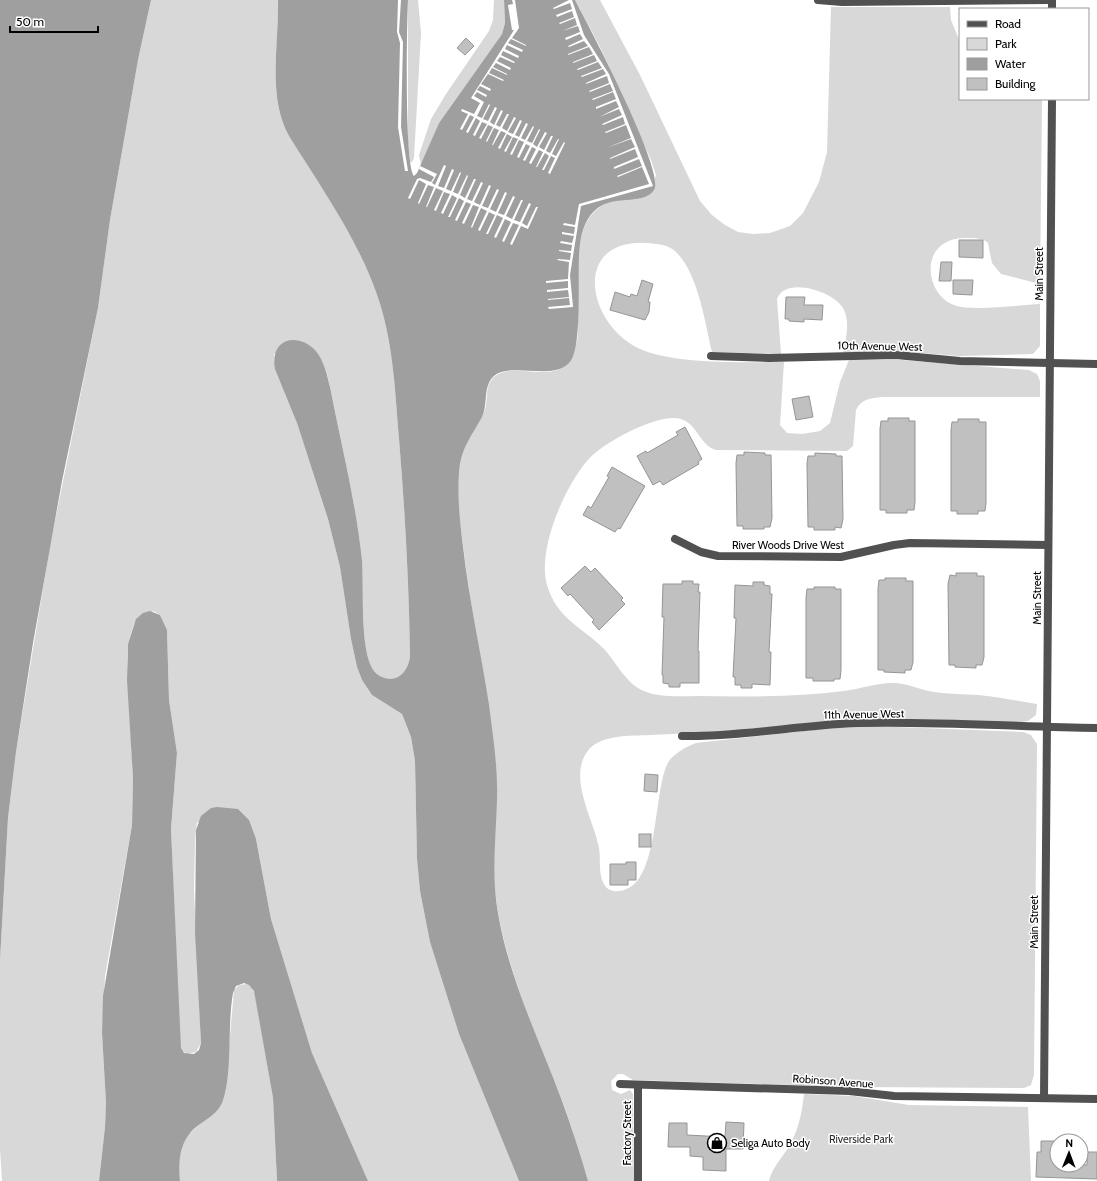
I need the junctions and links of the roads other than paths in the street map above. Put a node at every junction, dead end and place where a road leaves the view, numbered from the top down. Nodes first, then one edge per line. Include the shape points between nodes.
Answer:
1 (818, 0) edge
2 (1049, 0) edge
3 (1052, 100) edge
4 (711, 356) dead end
5 (1050, 364) junction
6 (1097, 364) edge
7 (675, 539) dead end
8 (1048, 545) junction
9 (1047, 728) junction
10 (1097, 728) edge
11 (682, 736) dead end
12 (620, 1084) dead end
13 (638, 1085) junction
14 (1044, 1098) junction
15 (1097, 1099) edge
16 (638, 1181) edge

1 - 2 street
3 - 5 street, Main Street
4 - 5 street, 10th Avenue West via 769,358 896,355 960,361
5 - 6 street, 10th Avenue West
5 - 8 street, Main Street
7 - 8 street, River Woods Drive West via 701,552 718,556 841,557 910,543
8 - 9 street, Main Street
9 - 10 street, 11th Avenue West
9 - 11 street, 11th Avenue West via 856,723 726,736
9 - 14 street, Main Street
12 - 13 street, Robinson Avenue
13 - 14 street, Robinson Avenue via 857,1092 894,1096
13 - 16 street, Factory Street
14 - 15 street, Robinson Avenue

